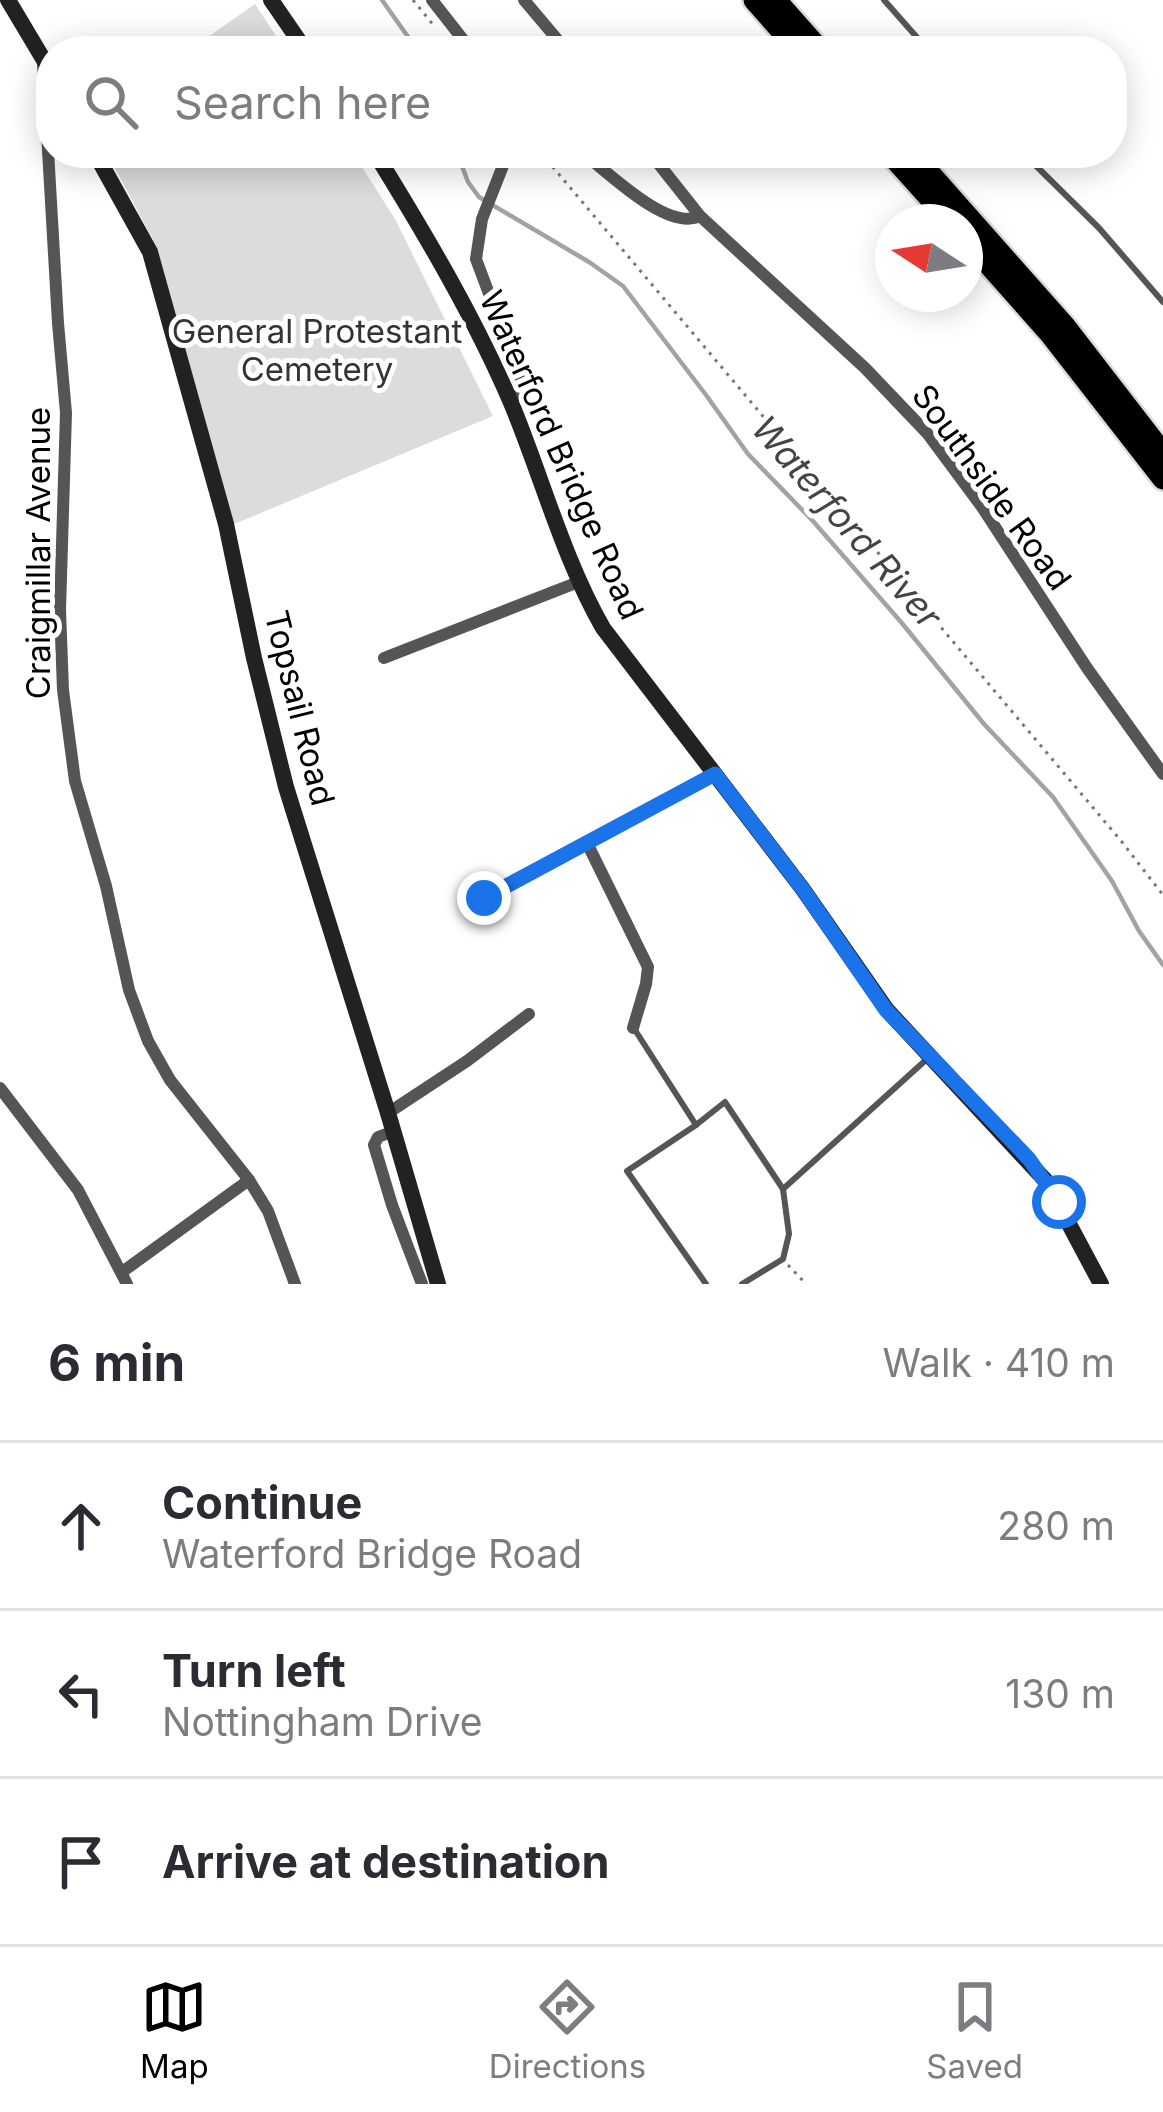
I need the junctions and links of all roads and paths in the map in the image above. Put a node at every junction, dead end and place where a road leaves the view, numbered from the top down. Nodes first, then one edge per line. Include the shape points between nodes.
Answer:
1 (8, 0) edge
2 (271, 0) edge
3 (432, 0) edge
4 (524, 0) edge
5 (754, 0) edge
6 (776, 0) edge
7 (884, 0) edge
8 (296, 36) edge
9 (460, 36) edge
10 (554, 36) edge
11 (786, 36) edge
12 (808, 36) edge
13 (916, 36) edge
14 (36, 46) edge
15 (51, 168) edge
16 (103, 168) edge
17 (384, 168) edge
18 (503, 168) edge
19 (555, 168) edge
20 (603, 168) edge
21 (662, 168) edge
22 (903, 168) edge
23 (925, 168) edge
24 (1038, 168) edge
25 (934, 204) edge
26 (700, 216) junction
27 (983, 258) edge
28 (1163, 302) edge
29 (510, 400) junction
30 (1163, 453) edge
31 (1163, 479) edge
32 (581, 581) junction
33 (384, 658) dead end
34 (715, 774) junction
35 (1163, 774) edge
36 (587, 843) junction
37 (1163, 895) edge
38 (484, 898) dead end
39 (529, 1014) dead end
40 (633, 1028) joint
41 (930, 1056) junction
42 (0, 1088) edge
43 (391, 1122) junction
44 (696, 1125) junction
45 (249, 1180) junction
46 (783, 1189) junction
47 (783, 1259) junction
48 (124, 1278) edge
49 (296, 1284) edge
50 (422, 1284) edge
51 (438, 1284) edge
52 (706, 1284) edge
53 (742, 1284) edge
54 (806, 1284) edge
55 (1101, 1284) edge

1 - 14 main road
2 - 8 main road
3 - 9 street
4 - 10 street
5 - 11 highway
6 - 12 highway
7 - 13 lane
15 - 45 street, Craigmillar Avenue via 66,413 63,690 75,781 148,1041
16 - 43 main road, Topsail Road via 150,252 226,524 286,787
17 - 29 main road, Waterford Bridge Road
18 - 29 street via 476,259 522,382
19 - 37 path
20 - 26 street via 668,216
21 - 26 street, Southside Road
22 - 25 highway
23 - 30 highway via 1065,326
24 - 28 lane
26 - 35 street, Southside Road via 927,433
27 - 31 highway
29 - 32 main road, Waterford Bridge Road
32 - 33 street
32 - 34 main road, Waterford Bridge Road via 614,645
34 - 36 street
34 - 41 main road, Waterford Bridge Road via 886,1010
36 - 38 street
36 - 40 street via 648,967
39 - 43 street
40 - 44 lane
41 - 46 lane
41 - 55 main road, Waterford Bridge Road via 1046,1181
42 - 48 street via 78,1190
43 - 50 street via 374,1145
43 - 51 main road, Topsail Road
44 - 46 lane via 725,1102
44 - 52 lane via 627,1171
45 - 48 street
45 - 49 street, Craigmillar Avenue
46 - 47 lane
47 - 53 lane
47 - 54 path

